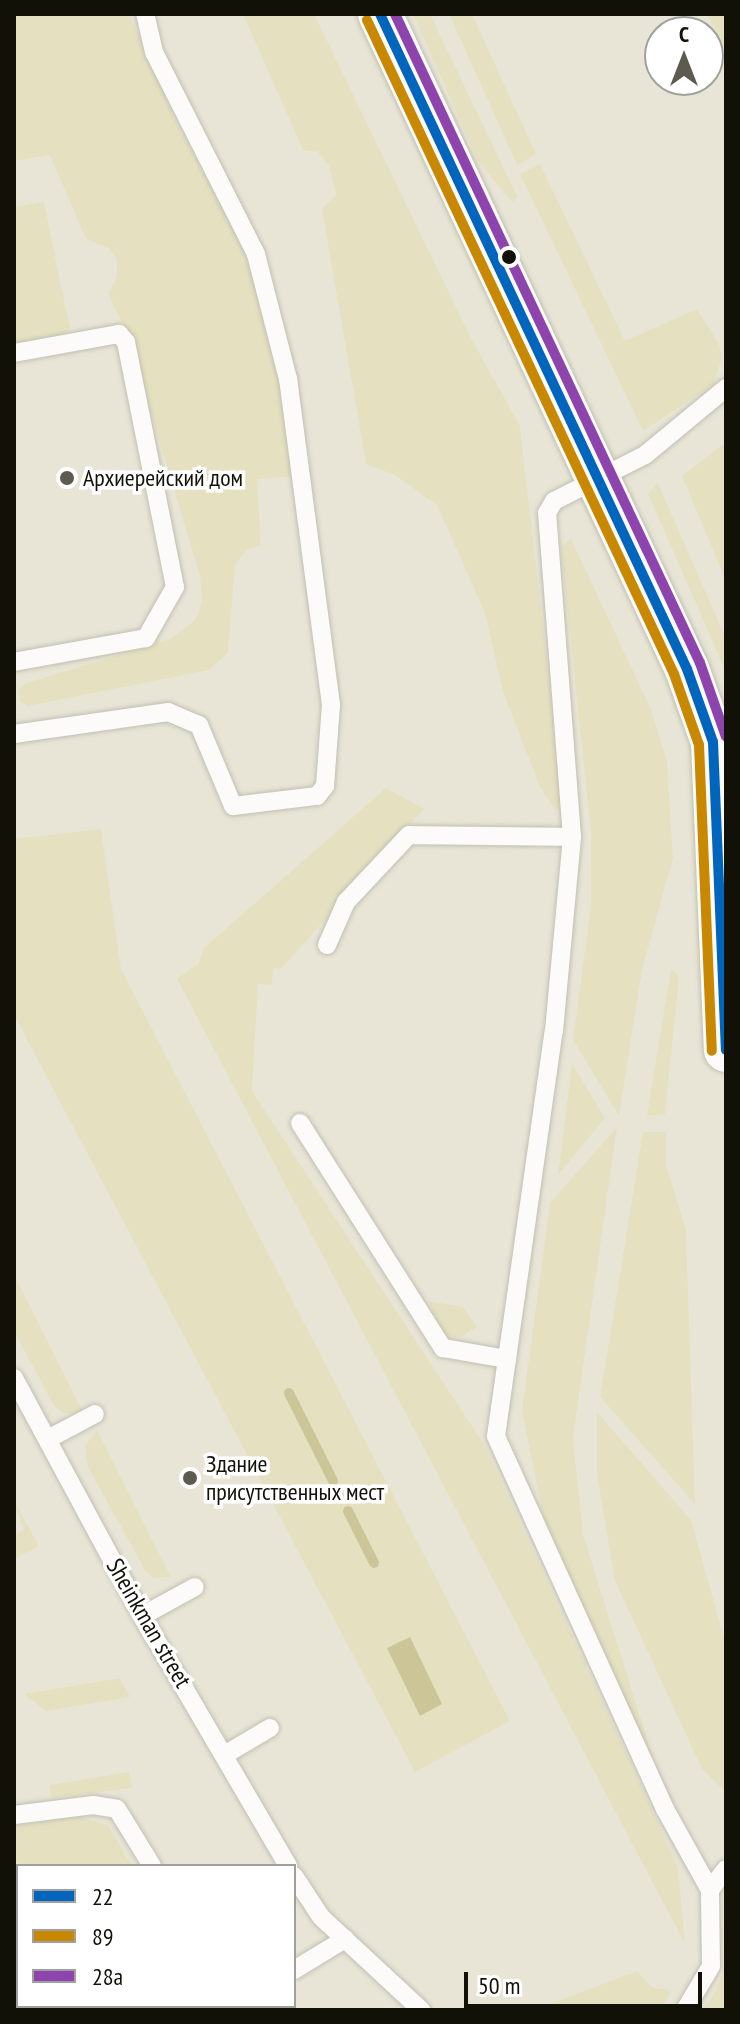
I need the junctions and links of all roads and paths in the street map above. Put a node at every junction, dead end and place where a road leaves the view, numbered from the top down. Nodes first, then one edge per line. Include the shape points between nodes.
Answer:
1 (145, 14) edge
2 (380, 14) edge
3 (14, 353) edge
4 (726, 388) edge
5 (599, 478) junction
6 (14, 662) edge
7 (14, 734) edge
8 (722, 766) edge
9 (572, 837) junction
10 (327, 945) dead end
11 (726, 1050) edge
12 (300, 1123) dead end
13 (507, 1359) junction
14 (14, 1378) edge
15 (95, 1414) dead end
16 (48, 1439) junction
17 (195, 1587) dead end
18 (142, 1616) junction
19 (270, 1728) dead end
20 (226, 1754) junction
21 (14, 1815) edge
22 (151, 1864) edge
23 (287, 1864) edge
24 (726, 1869) edge
25 (296, 1879) edge
26 (710, 1890) junction
27 (345, 1939) junction
28 (296, 1969) edge
29 (421, 2010) edge
30 (685, 2010) edge

1 - 7 lane via 154,52 256,254 288,379 331,705 325,786 317,796 233,806 199,725 168,712
2 - 5 main road
3 - 6 lane via 119,334 126,342 175,587 146,638
4 - 5 lane via 645,455
5 - 8 main road via 687,669
5 - 9 lane via 554,501 547,513
8 - 11 main road
9 - 10 lane via 409,835 346,902
9 - 13 lane via 554,1031
12 - 13 lane via 443,1348
13 - 26 lane via 496,1436 665,1809
14 - 16 lane, Sheinkman street
15 - 16 lane
16 - 18 lane, Sheinkman street
17 - 18 lane
18 - 20 lane, Sheinkman street
19 - 20 lane
20 - 23 lane, Sheinkman street
21 - 22 lane via 93,1805 117,1809
24 - 26 lane
25 - 27 lane via 321,1917
26 - 30 lane via 711,1966
27 - 28 lane
27 - 29 lane

